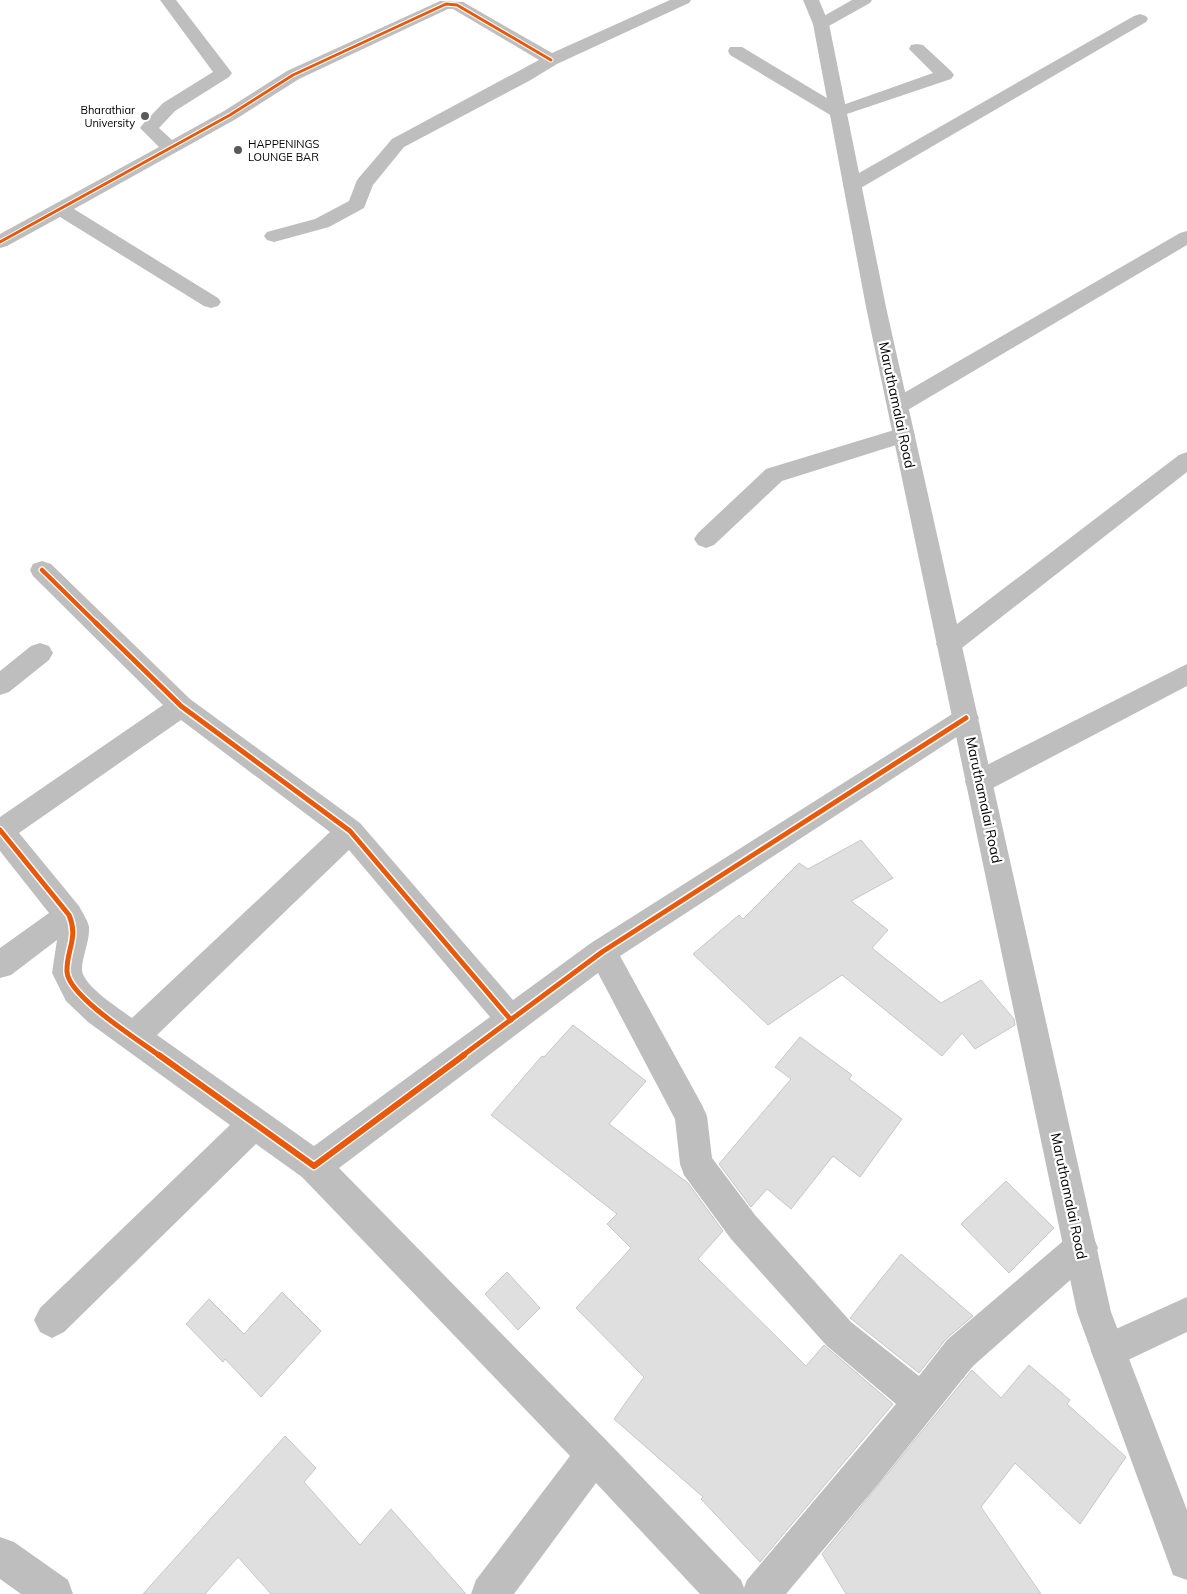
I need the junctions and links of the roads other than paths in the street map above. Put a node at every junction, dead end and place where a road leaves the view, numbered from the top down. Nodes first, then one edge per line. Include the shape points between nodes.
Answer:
1 (168, 0) edge
2 (864, 0) edge
3 (679, 1) edge
4 (448, 2) edge
5 (816, 12) edge
6 (1140, 19) dead end
7 (917, 49) dead end
8 (736, 50) dead end
9 (551, 60) junction
10 (838, 112) junction
11 (170, 148) junction
12 (852, 185) junction
13 (61, 209) junction
14 (274, 236) dead end
15 (1187, 237) edge
16 (0, 242) edge
17 (211, 302) dead end
18 (898, 406) junction
19 (904, 436) junction
20 (1187, 460) edge
21 (706, 539) dead end
22 (42, 570) dead end
23 (949, 644) junction
24 (40, 653) dead end
25 (1187, 674) edge
26 (0, 685) edge
27 (181, 706) junction
28 (966, 718) junction
29 (979, 782) junction
30 (0, 831) edge
31 (350, 831) junction
32 (69, 915) junction
33 (602, 952) junction
34 (0, 965) edge
35 (511, 1020) junction
36 (134, 1037) junction
37 (254, 1123) junction
38 (314, 1166) junction
39 (1081, 1248) junction
40 (1187, 1314) edge
41 (52, 1320) dead end
42 (1109, 1351) junction
43 (921, 1401) junction
44 (594, 1454) junction
45 (0, 1556) edge
46 (1187, 1561) edge
47 (54, 1594) edge
48 (490, 1594) edge
49 (727, 1594) edge
50 (761, 1594) edge

1 - 11 street via 223,73 169,107 149,128
2 - 5 street
3 - 9 street
4 - 9 street
4 - 11 street via 293,75
5 - 10 street, Maruthamalai Road
6 - 12 street
7 - 10 street via 945,75
8 - 10 street
9 - 14 street via 398,143 364,184 357,204 322,222
10 - 12 street, Maruthamalai Road
11 - 13 street
12 - 18 street, Maruthamalai Road
13 - 16 street
13 - 17 street
15 - 18 street
18 - 19 street, Maruthamalai Road
19 - 21 street via 774,475
19 - 23 street, Maruthamalai Road
20 - 23 street
22 - 27 street
23 - 28 street, Maruthamalai Road
24 - 26 street
25 - 29 street
27 - 30 street
27 - 31 street
28 - 29 street, Maruthamalai Road
28 - 33 street
29 - 39 street, Maruthamalai Road
30 - 32 street
31 - 35 street
31 - 36 street
32 - 34 street
32 - 36 street via 74,927 67,973 77,991 99,1012
33 - 35 street
33 - 43 street via 691,1116 696,1164 743,1227 839,1334
35 - 38 street
36 - 37 street
37 - 38 street
37 - 41 street
38 - 44 street
39 - 42 street, Maruthamalai Road via 1094,1312
39 - 43 street via 960,1353
40 - 42 street
42 - 46 street, Maruthamalai Road
43 - 50 street
44 - 48 street
44 - 49 street
45 - 47 street

